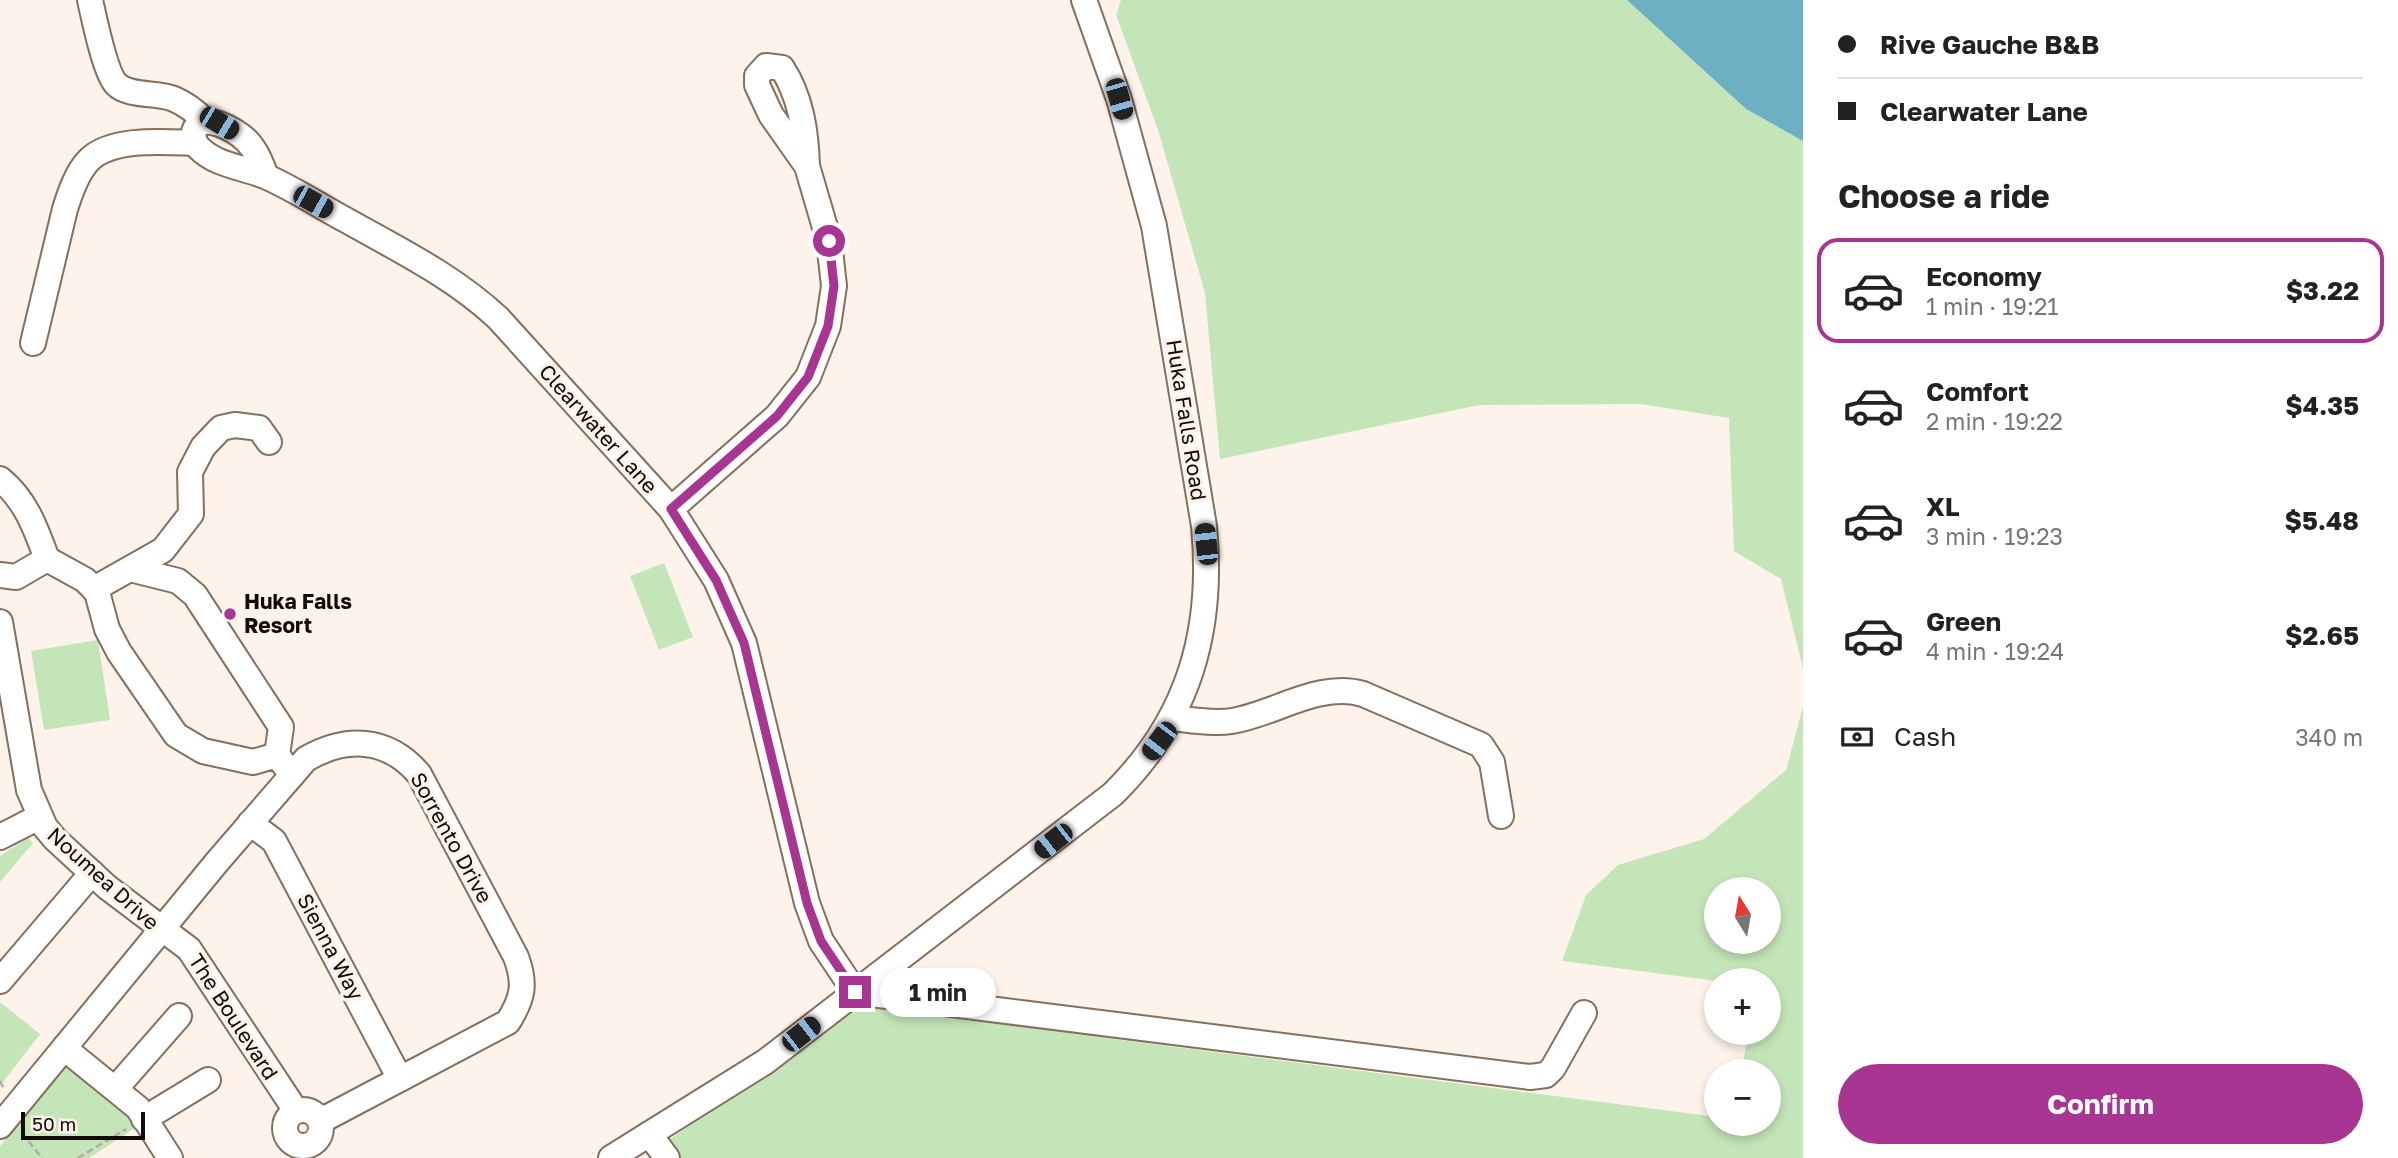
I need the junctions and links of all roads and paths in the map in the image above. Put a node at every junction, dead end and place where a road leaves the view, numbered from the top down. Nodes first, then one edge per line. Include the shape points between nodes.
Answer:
1 (90, 0) edge
2 (1084, 0) edge
3 (200, 132) junction
4 (807, 166) dead end
5 (33, 343) dead end
6 (269, 442) dead end
7 (0, 479) edge
8 (671, 509) junction
9 (47, 559) junction
10 (130, 569) junction
11 (0, 575) edge
12 (94, 589) junction
13 (0, 622) edge
14 (3, 654) edge
15 (1172, 718) junction
16 (9, 736) edge
17 (285, 765) junction
18 (1501, 816) dead end
19 (39, 817) junction
20 (250, 823) junction
21 (0, 837) edge
22 (92, 873) junction
23 (164, 928) junction
24 (0, 981) edge
25 (855, 992) junction
26 (1584, 1013) dead end
27 (179, 1016) dead end
28 (64, 1048) junction
29 (400, 1079) junction
30 (208, 1080) dead end
31 (116, 1088) junction
32 (307, 1114) junction
33 (145, 1118) junction
34 (3, 1122) edge
35 (649, 1134) junction
36 (313, 1152) edge
37 (42, 1158) edge
38 (78, 1158) edge
39 (170, 1158) edge
40 (611, 1158) edge
41 (667, 1158) edge

1 - 3 street via 114,82 122,89 173,99 194,110
2 - 15 street, Huka Falls Road via 1119,99 1154,226 1204,526 1204,620 1188,682
3 - 5 street via 113,146 86,162 65,209
3 - 8 street, Clearwater Lane via 219,123 245,139 267,176 473,295
4 - 8 street via 829,241 834,286 819,354 808,377 777,416
6 - 10 street via 259,428 221,428 202,447 190,472 191,514 163,550
7 - 9 street via 21,499
8 - 25 street, Clearwater Lane via 716,580 744,643 807,903 821,941
9 - 11 street via 16,577
9 - 12 street
10 - 12 street
10 - 17 street via 178,580 195,595 282,727
12 - 17 street via 119,652 176,736 203,751
13 - 14 street, Noumea Drive
14 - 16 street, Noumea Drive
15 - 18 street via 1234,721 1333,691 1363,694 1481,745 1492,762
15 - 25 street, Huka Falls Road via 1136,771 1113,794
16 - 19 street, Noumea Drive
17 - 20 street, Sorrento Drive
17 - 29 street, Sorrento Drive via 352,743 368,743 408,762 426,787 519,965 523,991 508,1022
19 - 21 street
19 - 22 street, Noumea Drive via 55,839
20 - 23 street, Sorrento Drive
20 - 29 street, Sienna Way via 274,841
22 - 23 street, Noumea Drive
22 - 24 street
23 - 28 street, Noumea Drive
23 - 32 street, The Boulevard via 189,949
25 - 26 street via 1530,1077 1546,1075 1553,1068
25 - 35 street, Huka Falls Road via 765,1062
27 - 31 street
28 - 31 street
28 - 34 street, Noumea Drive
29 - 32 street, Sorrento Drive via 328,1117
30 - 33 street
31 - 33 street
32 - 36 street via 291,1114 285,1125 287,1137
33 - 38 path
33 - 39 street
34 - 37 path via 28,1138
35 - 40 street, Huka Falls Road
35 - 41 street

